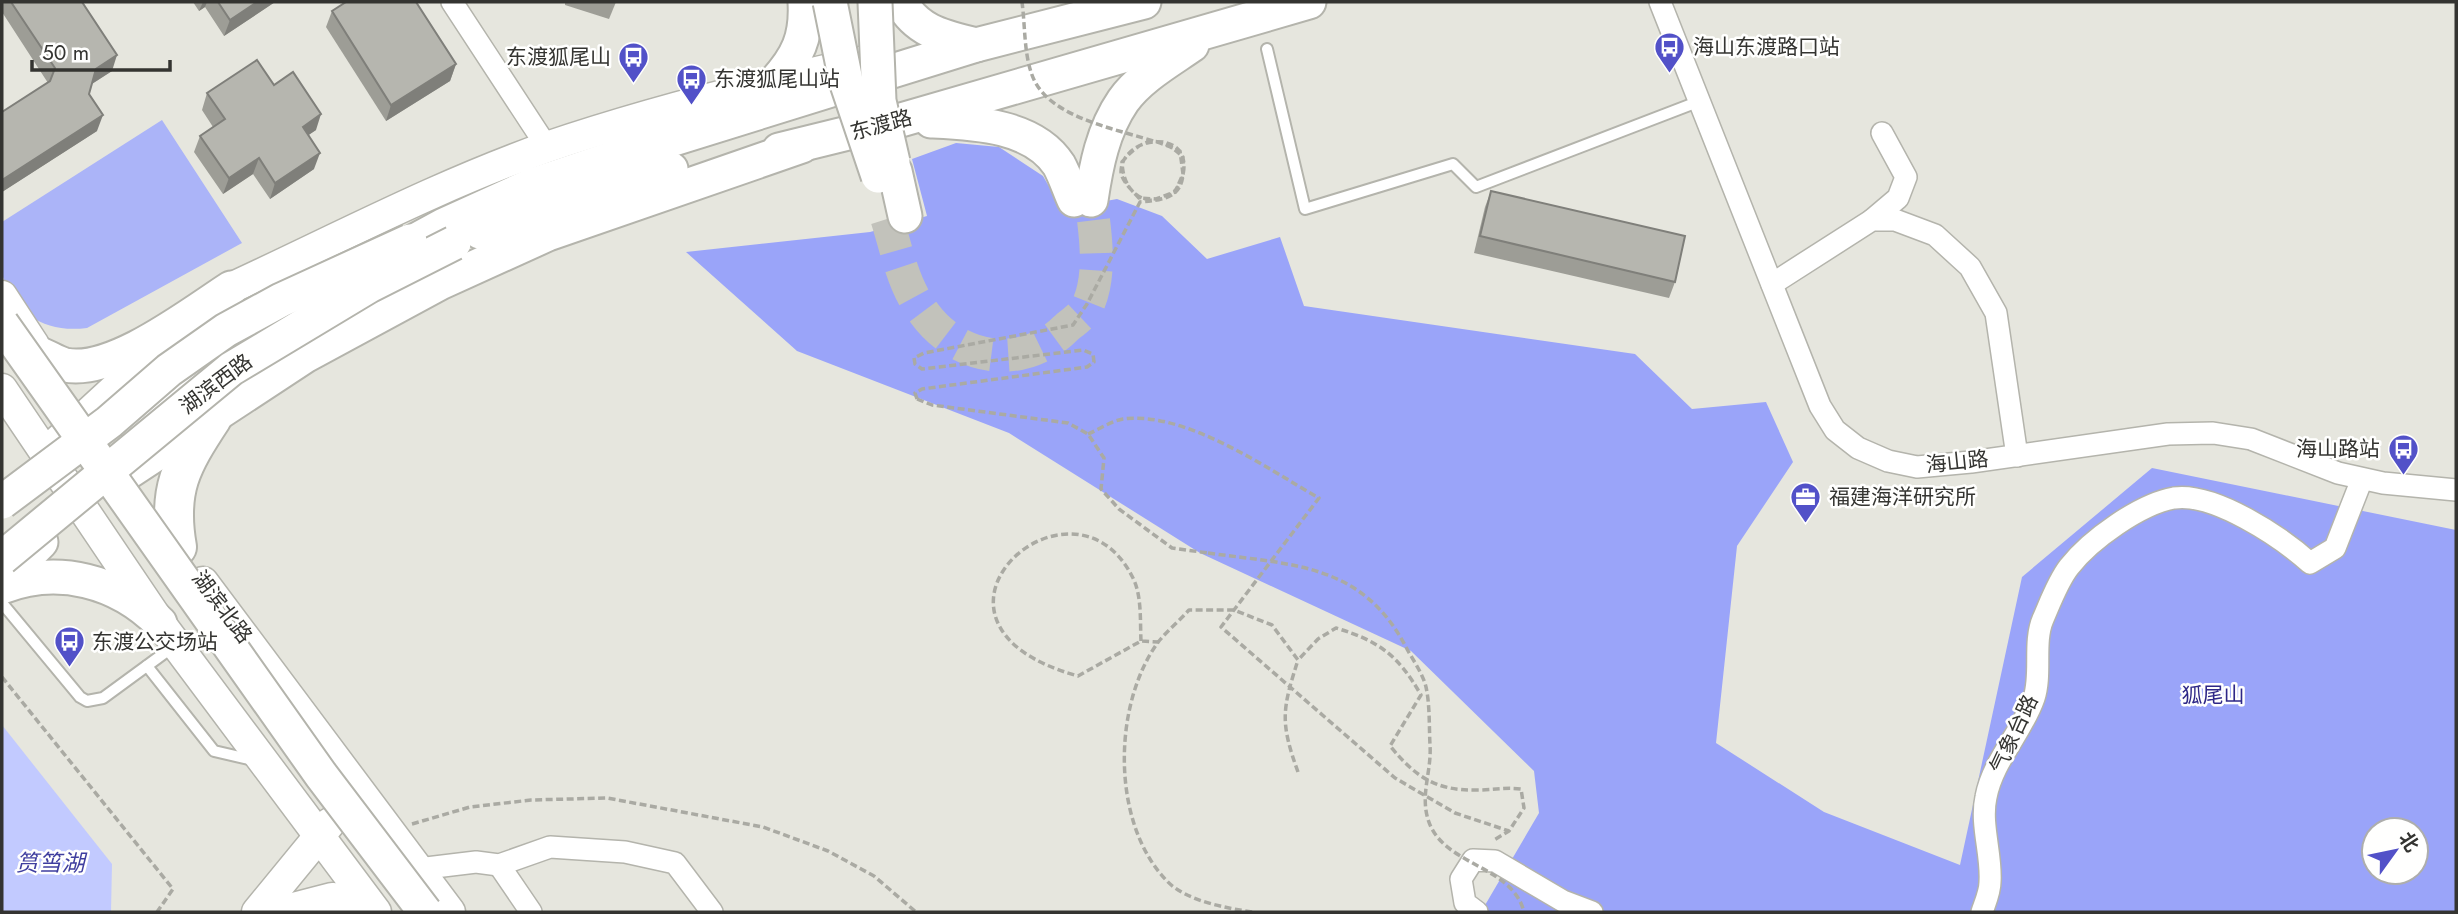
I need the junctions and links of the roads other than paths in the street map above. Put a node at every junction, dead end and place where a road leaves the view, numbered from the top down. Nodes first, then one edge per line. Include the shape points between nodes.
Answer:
1 (452, 2) edge
2 (805, 2) edge
3 (829, 2) edge
4 (843, 2) edge
5 (858, 2) edge
6 (875, 2) edge
7 (901, 2) edge
8 (1144, 2) edge
9 (1310, 2) edge
10 (1660, 2) edge
11 (1212, 32) junction
12 (804, 36) junction
13 (976, 45) junction
14 (1267, 49) dead end
15 (887, 55) junction
16 (774, 82) junction
17 (1700, 101) junction
18 (890, 111) junction
19 (1882, 133) dead end
20 (802, 146) junction
21 (547, 147) junction
22 (622, 155) junction
23 (886, 174) junction
24 (896, 217) tunnel mouth
25 (1872, 220) junction
26 (449, 234) junction
27 (1772, 284) junction
28 (231, 288) junction
29 (2, 296) edge
30 (2, 324) edge
31 (40, 354) junction
32 (2, 358) edge
33 (2, 389) edge
34 (86, 418) junction
35 (212, 418) junction
36 (45, 453) junction
37 (2017, 456) junction
38 (126, 473) junction
39 (2362, 479) junction
40 (2456, 490) edge
41 (2, 494) edge
42 (2, 502) edge
43 (82, 508) junction
44 (2, 530) edge
45 (177, 547) junction
46 (2, 558) edge
47 (2, 581) edge
48 (2, 587) edge
49 (2, 603) edge
50 (169, 634) junction
51 (147, 666) junction
52 (263, 762) junction
53 (339, 762) junction
54 (319, 836) junction
55 (499, 865) junction
56 (418, 869) junction
57 (372, 906) edge
58 (257, 912) edge
59 (278, 912) edge
60 (413, 912) edge
61 (425, 912) edge
62 (450, 912) edge
63 (531, 912) edge
64 (712, 912) edge
65 (1477, 912) edge
66 (1592, 912) edge
67 (1982, 912) edge

1 - 21 street
2 - 12 main road
3 - 12 main road
3 - 23 main road, bridge via 846,81
4 - 23 main road, bridge via 850,55
5 - 18 main road, bridge
6 - 18 main road, bridge
7 - 13 main road via 927,30
8 - 13 main road
9 - 11 main road, 东渡路
10 - 17 street, 海山路
11 - 18 main road, 东渡路
11 - 18 main road via 1156,70 1123,100 1082,200 1058,164 1025,135 978,123
12 - 16 main road via 798,53
13 - 15 main road
13 - 22 main road
14 - 17 lane via 1305,209 1453,164 1476,187
15 - 16 main road
15 - 22 main road
16 - 21 main road
17 - 27 street, 海山路
18 - 20 main road, 东渡路
18 - 23 main road, bridge
19 - 25 street via 1906,177 1898,198
20 - 26 main road, 东渡路 via 695,163
20 - 35 main road via 548,234 440,283 305,356
21 - 28 main road
22 - 26 main road via 530,186
23 - 24 main road
25 - 27 street
25 - 37 street via 1895,220 1935,235 1970,267 1996,313
26 - 42 main road, bridge via 281,300 226,330
26 - 44 main road, 湖滨西路, bridge via 219,350
26 - 46 main road, 湖滨西路, bridge via 231,369
27 - 37 street, 海山路 via 1820,406 1835,430 1858,448 1917,467
28 - 31 main road via 139,346 97,364 66,365
28 - 34 main road via 155,351
29 - 31 main road, 湖滨北路
30 - 61 main road, bridge via 321,775
31 - 34 main road, 湖滨北路
32 - 60 main road, bridge
33 - 36 main road
34 - 36 main road
34 - 38 main road, 湖滨北路
35 - 38 main road
35 - 45 highway via 191,450 174,498
36 - 41 main road
36 - 43 main road
37 - 39 street, 海山路 via 2168,434 2213,433 2251,439
38 - 43 main road
38 - 45 main road, 湖滨北路
39 - 40 street, 海山路
39 - 67 street, 气象台路 via 2335,548 2310,563 2244,517 2176,498 2144,507 2069,567 2042,623 2035,696 1985,798 1990,883
43 - 47 main road
43 - 50 main road
45 - 53 main road, 湖滨北路
48 - 50 main road via 22,579 78,578 141,604
49 - 51 lane via 87,701 103,698
50 - 51 lane
50 - 52 main road
51 - 52 lane via 214,751
52 - 54 main road
53 - 54 main road via 343,792
53 - 56 main road, 湖滨北路
54 - 57 main road
54 - 58 main road
55 - 56 street via 476,862
55 - 63 street
55 - 64 street via 550,848 625,852 675,863
56 - 62 main road, 湖滨北路
57 - 59 main road via 332,898
65 - 66 street via 1465,904 1461,880 1473,860 1495,861 1563,901

